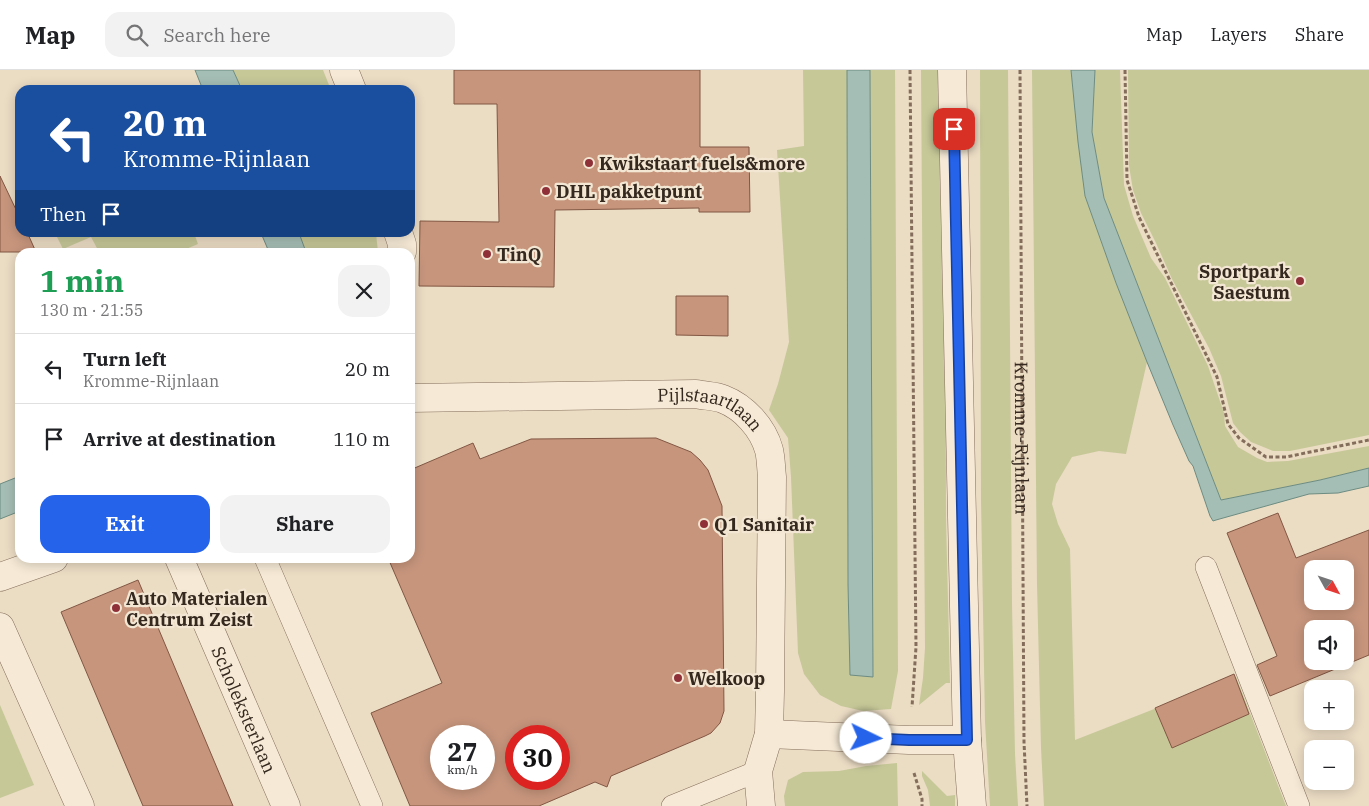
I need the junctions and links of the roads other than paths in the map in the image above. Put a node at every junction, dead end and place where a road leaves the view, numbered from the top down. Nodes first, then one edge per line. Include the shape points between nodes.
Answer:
1 (344, 70) edge
2 (952, 70) edge
3 (350, 85) edge
4 (415, 398) edge
5 (39, 563) edge
6 (181, 563) edge
7 (268, 563) edge
8 (1206, 567) dead end
9 (0, 576) edge
10 (0, 627) edge
11 (769, 734) junction
12 (967, 740) junction
13 (758, 771) junction
14 (80, 806) edge
15 (286, 806) edge
16 (372, 806) edge
17 (672, 806) edge
18 (761, 806) edge
19 (972, 806) edge
20 (1299, 806) edge

1 - 3 street
2 - 12 street
4 - 11 street, Pijlstaartlaan via 696,394 722,399 741,409 764,436 772,477
5 - 9 street
6 - 15 street, Scholeksterlaan
7 - 16 lane
8 - 20 lane
10 - 14 street
11 - 12 street
11 - 13 street, Pijlstaartlaan
12 - 19 street
13 - 17 lane
13 - 18 street, Pijlstaartlaan

